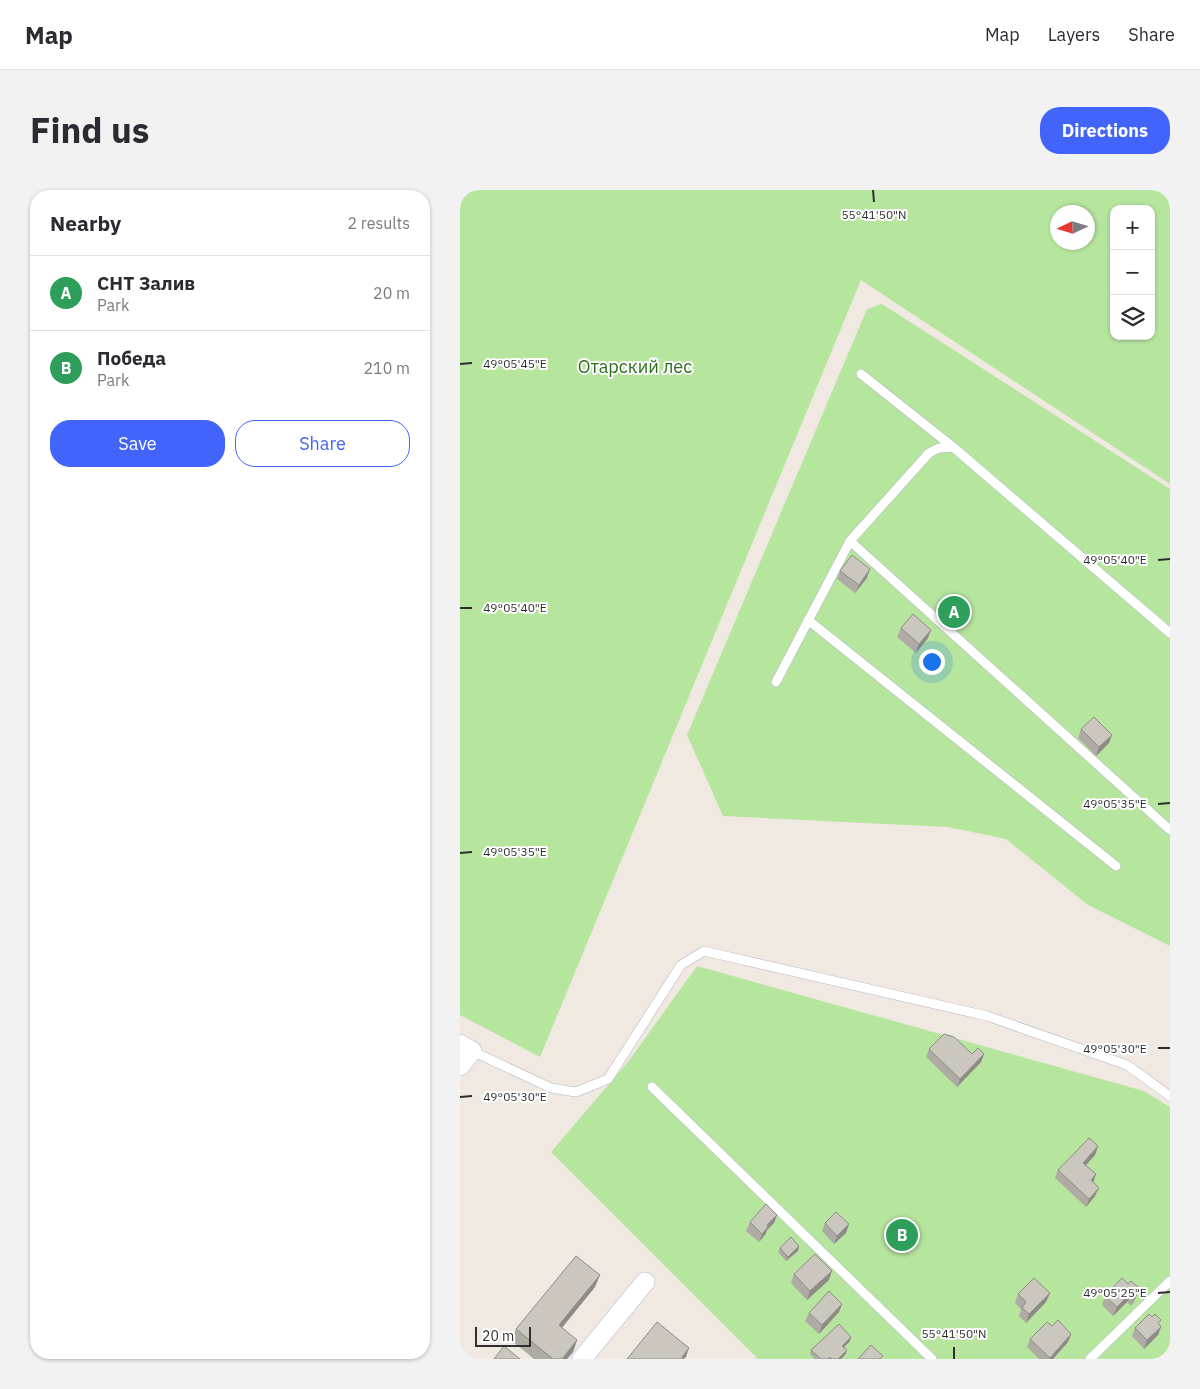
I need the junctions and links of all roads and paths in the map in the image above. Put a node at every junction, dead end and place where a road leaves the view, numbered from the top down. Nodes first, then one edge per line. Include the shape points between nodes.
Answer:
1 (861, 374) dead end
2 (953, 447) junction
3 (850, 541) junction
4 (808, 620) junction
5 (1170, 633) edge
6 (776, 682) dead end
7 (1170, 830) edge
8 (1116, 866) dead end
9 (466, 1047) edge
10 (460, 1066) edge
11 (652, 1086) dead end
12 (1170, 1096) edge
13 (645, 1282) dead end
14 (1170, 1282) edge
15 (582, 1359) edge
16 (932, 1359) edge
17 (1090, 1359) edge

1 - 2 lane
2 - 3 lane via 929,453
2 - 5 lane
3 - 4 lane
3 - 7 lane
4 - 6 lane
4 - 8 lane
9 - 10 street
9 - 12 lane via 550,1088 576,1092 608,1079 680,965 704,951 987,1016 1127,1065
11 - 16 lane
13 - 15 street
14 - 17 lane

